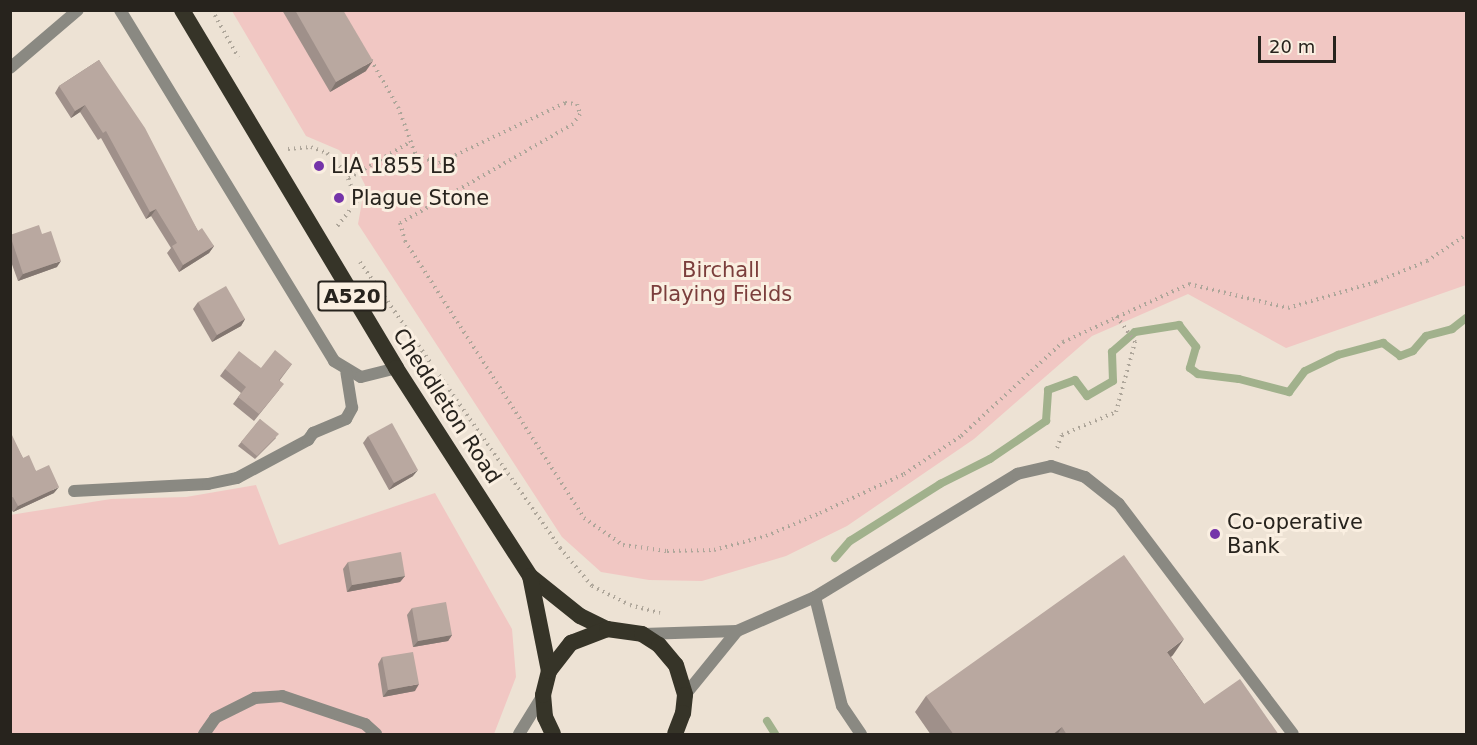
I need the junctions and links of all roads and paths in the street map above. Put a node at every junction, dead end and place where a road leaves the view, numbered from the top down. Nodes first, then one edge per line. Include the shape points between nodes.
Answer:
1 (78, 10) edge
2 (120, 10) edge
3 (182, 10) edge
4 (365, 49) edge
5 (10, 68) edge
6 (411, 142) junction
7 (287, 149) dead end
8 (349, 178) junction
9 (1467, 235) edge
10 (343, 238) dead end
11 (357, 257) dead end
12 (1117, 316) junction
13 (396, 368) junction
14 (346, 372) junction
15 (1051, 466) junction
16 (74, 491) dead end
17 (530, 576) junction
18 (815, 597) junction
19 (668, 615) dead end
20 (607, 629) junction
21 (737, 632) junction
22 (642, 634) junction
23 (549, 671) junction
24 (543, 694) junction
25 (685, 695) junction
26 (677, 734) edge
27 (204, 735) edge
28 (376, 735) edge
29 (519, 735) edge
30 (553, 735) edge
31 (861, 735) edge
32 (1293, 735) edge

1 - 5 street
2 - 14 street via 296,304 334,361
3 - 13 highway, Cheddleton Road / A520
4 - 6 path via 398,107
6 - 8 path
6 - 12 path via 416,156 439,163 565,103 577,104 580,114 573,124 400,223 405,242 584,518 623,545 667,551 714,550 766,536 820,513 904,474 961,436 1063,342
7 - 8 path via 311,147 327,153
8 - 10 path via 357,201 336,228
9 - 12 path via 1427,261 1376,282 1288,308 1189,284
11 - 19 path via 560,548 592,586 630,605
12 - 15 path via 1135,342 1116,412 1062,435
13 - 14 street via 375,377
13 - 17 highway, Cheddleton Road / A520
14 - 16 street via 352,408 346,419 313,433 308,440 237,478 207,484
15 - 18 street via 1017,474
15 - 32 street via 1085,477 1119,504
17 - 20 highway, Cheddleton Road / A520 via 580,616
17 - 23 highway, Cheddleton Road / A520
18 - 21 street
18 - 31 street via 842,706
20 - 22 highway, Cheddleton Road
20 - 23 highway, Cheddleton Road via 572,643
21 - 22 street
21 - 25 street
22 - 25 highway, Cheddleton Road via 669,654
23 - 24 highway, Cheddleton Road
24 - 29 street
24 - 30 highway, Cheddleton Road via 545,717
25 - 26 highway
27 - 28 street via 215,718 255,698 282,696 365,724

